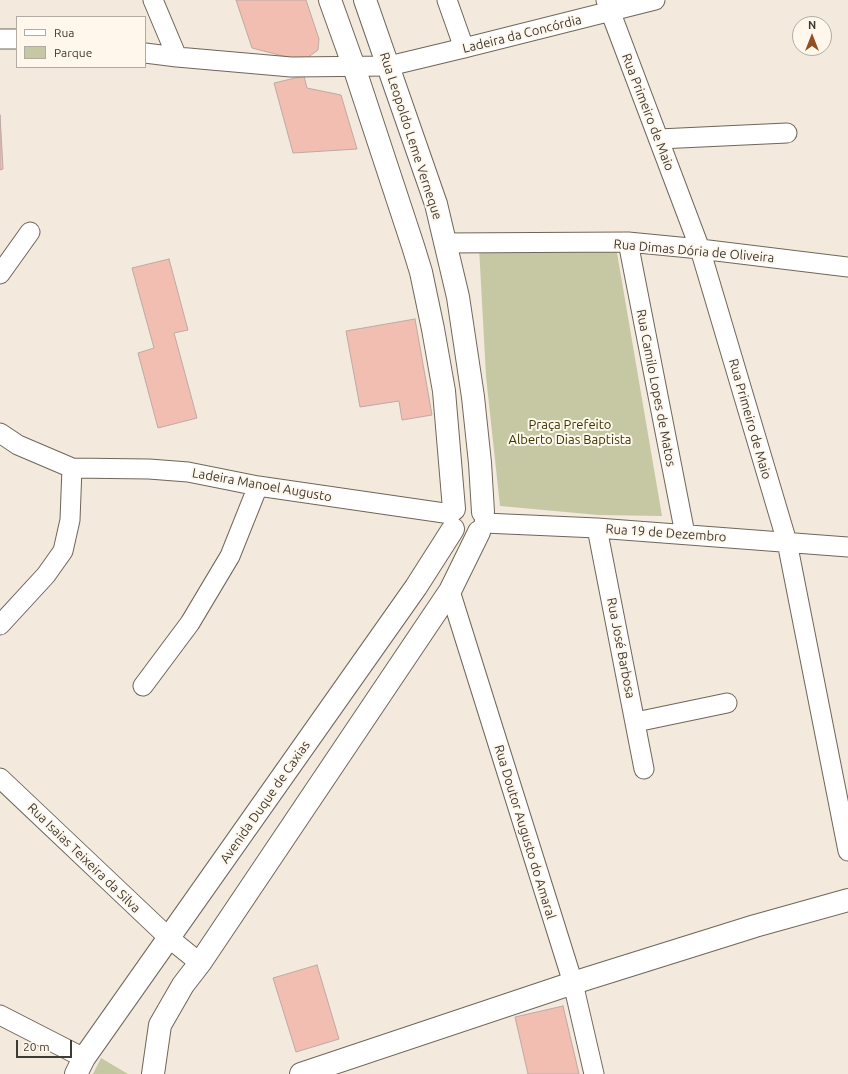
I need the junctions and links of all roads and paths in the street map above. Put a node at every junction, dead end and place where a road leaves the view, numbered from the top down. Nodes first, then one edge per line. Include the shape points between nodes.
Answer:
1 (153, 0) edge
2 (330, 0) edge
3 (365, 0) edge
4 (447, 0) edge
5 (655, 0) edge
6 (608, 6) edge
7 (0, 39) edge
8 (16, 39) edge
9 (464, 48) junction
10 (146, 53) edge
11 (177, 58) junction
12 (389, 66) junction
13 (354, 67) junction
14 (787, 133) dead end
15 (659, 138) junction
16 (30, 232) dead end
17 (628, 242) junction
18 (444, 243) junction
19 (700, 249) junction
20 (848, 267) edge
21 (0, 274) edge
22 (0, 433) edge
23 (72, 468) junction
24 (258, 486) junction
25 (453, 517) junction
26 (482, 522) junction
27 (598, 528) junction
28 (685, 534) junction
29 (786, 542) junction
30 (848, 547) edge
31 (450, 591) junction
32 (0, 625) edge
33 (143, 686) dead end
34 (727, 703) dead end
35 (636, 722) junction
36 (644, 769) dead end
37 (0, 778) edge
38 (848, 851) edge
39 (848, 900) edge
40 (169, 938) junction
41 (200, 963) junction
42 (573, 983) junction
43 (0, 1015) edge
44 (80, 1066) edge
45 (153, 1074) edge
46 (301, 1074) edge
47 (594, 1074) edge

1 - 11 street
2 - 13 main road
3 - 12 main road, Rua Leopoldo Leme Verneque
4 - 9 street
5 - 6 street, Ladeira da Concórdia
6 - 9 street, Ladeira da Concórdia
6 - 15 street, Rua Primeiro de Maio
7 - 8 street
9 - 12 street, Ladeira da Concórdia
10 - 11 street, Ladeira da Concórdia
11 - 13 street, Ladeira da Concórdia via 291,67
12 - 13 street, Ladeira da Concórdia
12 - 18 main road, Rua Leopoldo Leme Verneque via 436,204
13 - 25 main road via 414,246 422,279 444,391
14 - 15 street
15 - 19 street, Rua Primeiro de Maio
16 - 21 street
17 - 18 street, Rua Dimas Dória de Oliveira
17 - 19 street, Rua Dimas Dória de Oliveira
17 - 28 street, Rua Camilo Lopes de Matos
18 - 26 main road, Rua Leopoldo Leme Verneque via 458,297 473,397 480,463
19 - 20 street, Rua Dimas Dória de Oliveira
19 - 29 street, Rua Primeiro de Maio
22 - 23 street via 18,445
23 - 24 street, Ladeira Manoel Augusto via 188,472
23 - 32 street via 70,520 63,551 46,575
24 - 25 street, Ladeira Manoel Augusto
24 - 33 street via 230,556 190,623
25 - 26 main road via 458,534 465,536 473,535
25 - 26 main road via 458,505 469,503 479,507
25 - 40 main road, Avenida Duque de Caxias via 416,587
26 - 27 street, Rua 19 de Dezembro
26 - 31 main road
27 - 28 street, Rua 19 de Dezembro
27 - 35 street, Rua José Barbosa
28 - 29 street, Rua 19 de Dezembro
29 - 30 street, Rua 19 de Dezembro
29 - 38 street, Rua Primeiro de Maio
31 - 41 main road
31 - 42 street, Rua Doutor Augusto do Amaral
34 - 35 street
35 - 36 street, Rua José Barbosa
37 - 40 street, Rua Isaias Teixeira da Silva
39 - 42 main road
40 - 41 street, Rua Isaias Teixeira da Silva
40 - 44 main road, Avenida Duque de Caxias
41 - 45 main road via 183,985 160,1025
42 - 46 main road
42 - 47 street, Rua Doutor Augusto do Amaral
43 - 44 street

